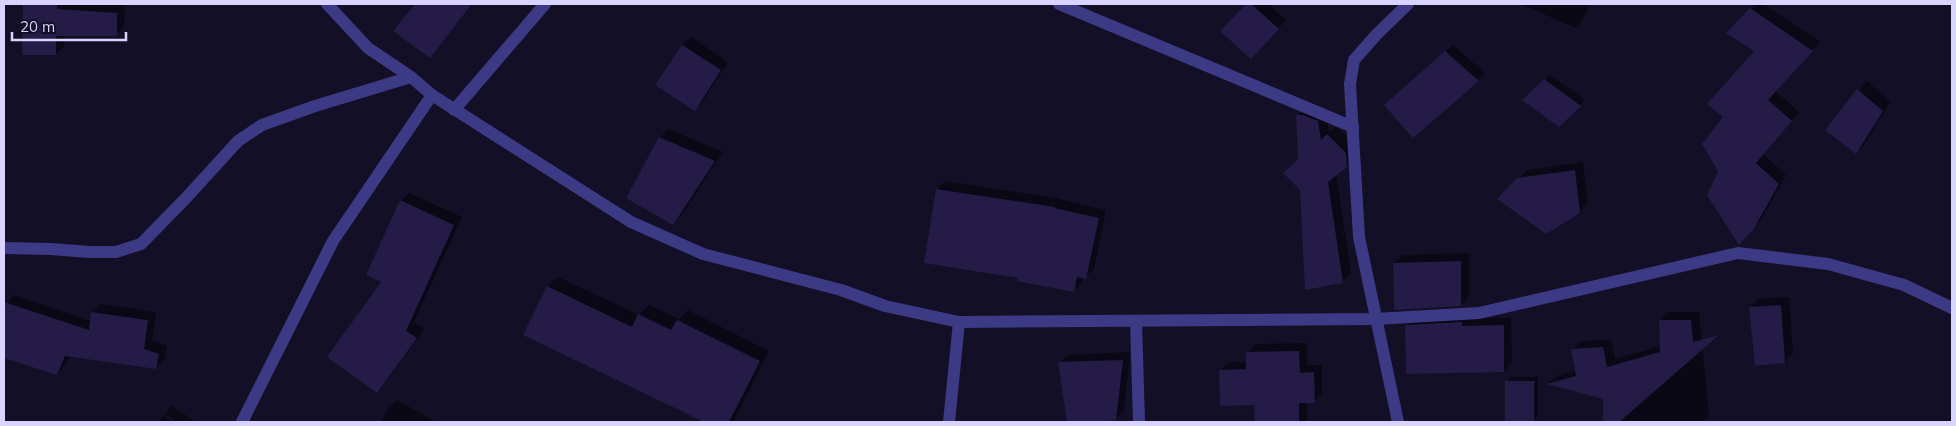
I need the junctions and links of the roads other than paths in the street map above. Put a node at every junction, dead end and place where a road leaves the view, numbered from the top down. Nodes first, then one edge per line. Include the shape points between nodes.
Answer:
1 (327, 4) edge
2 (545, 4) edge
3 (1060, 4) edge
4 (1408, 4) edge
5 (411, 77) junction
6 (432, 95) junction
7 (454, 110) junction
8 (1353, 127) junction
9 (4, 248) edge
10 (1952, 308) edge
11 (1375, 319) junction
12 (1136, 321) junction
13 (959, 322) junction
14 (242, 422) edge
15 (949, 422) edge
16 (1139, 422) edge
17 (1398, 422) edge

1 - 5 street via 368,48
2 - 7 street
3 - 8 street
4 - 8 street via 1354,60 1350,84
5 - 6 street
5 - 9 street via 262,125 238,141 141,244 116,252
6 - 7 street
6 - 14 street via 333,241
7 - 13 street via 631,222 704,254 841,290 885,306
8 - 11 street via 1359,237
10 - 11 street via 1904,285 1828,264 1738,253 1479,313
11 - 12 street
11 - 17 street
12 - 13 street
12 - 16 street
13 - 15 street

